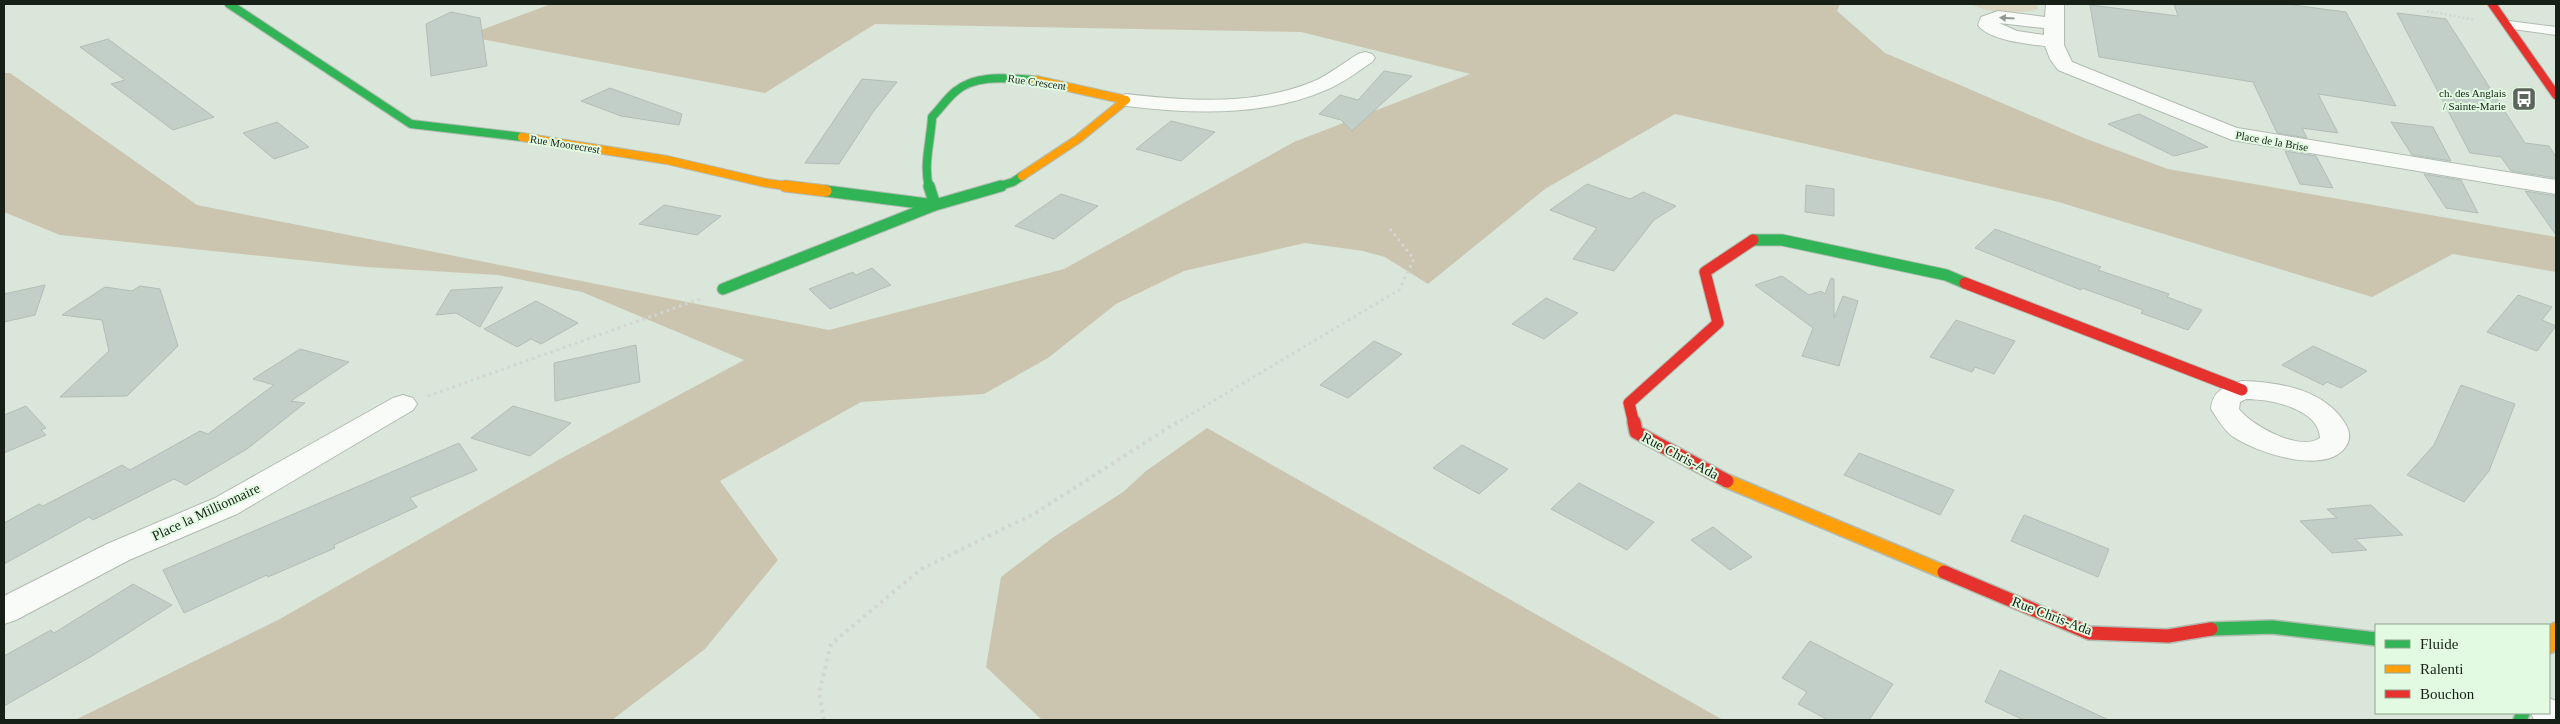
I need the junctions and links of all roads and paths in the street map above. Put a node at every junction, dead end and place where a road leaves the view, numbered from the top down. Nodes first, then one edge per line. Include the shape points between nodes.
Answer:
1 (229, 4) edge
2 (2492, 4) edge
3 (2427, 11) dead end
4 (2484, 21) dead end
5 (2054, 23) edge
6 (2509, 25) junction
7 (2556, 31) edge
8 (1365, 58) dead end
9 (2556, 95) edge
10 (1126, 100) junction
11 (2556, 187) edge
12 (934, 205) junction
13 (1390, 229) dead end
14 (723, 289) joint
15 (2242, 390) dead end
16 (403, 404) joint
17 (4, 611) edge
18 (2556, 629) edge
19 (2375, 638) edge
20 (2550, 644) edge
21 (824, 720) edge

1 - 12 street, Rue Moorecrest via 411,124 521,137 667,160 766,183
2 - 6 street
3 - 4 path
5 - 11 street, Place de la Brise via 2058,60 2065,66 2232,134
6 - 7 lane
6 - 9 street
8 - 10 street, Rue Crescent via 1320,86 1247,104 1178,107
10 - 12 street via 1078,139 1013,182
10 - 12 street, Rue Crescent via 1066,85 1000,76 979,79 960,88 932,117 925,172
12 - 14 street
13 - 21 path via 1414,259 1399,290 1144,442 1034,514 921,569 831,644 819,693
14 - 16 path via 665,313
15 - 19 street, Rue Chris-Ada via 1946,275 1782,240 1750,240 1706,272 1718,323 1630,403 1636,432 1725,480 2089,633 2168,636 2224,627 2295,628
16 - 17 street, Place la Millionnaire via 226,506 118,552
18 - 20 street

